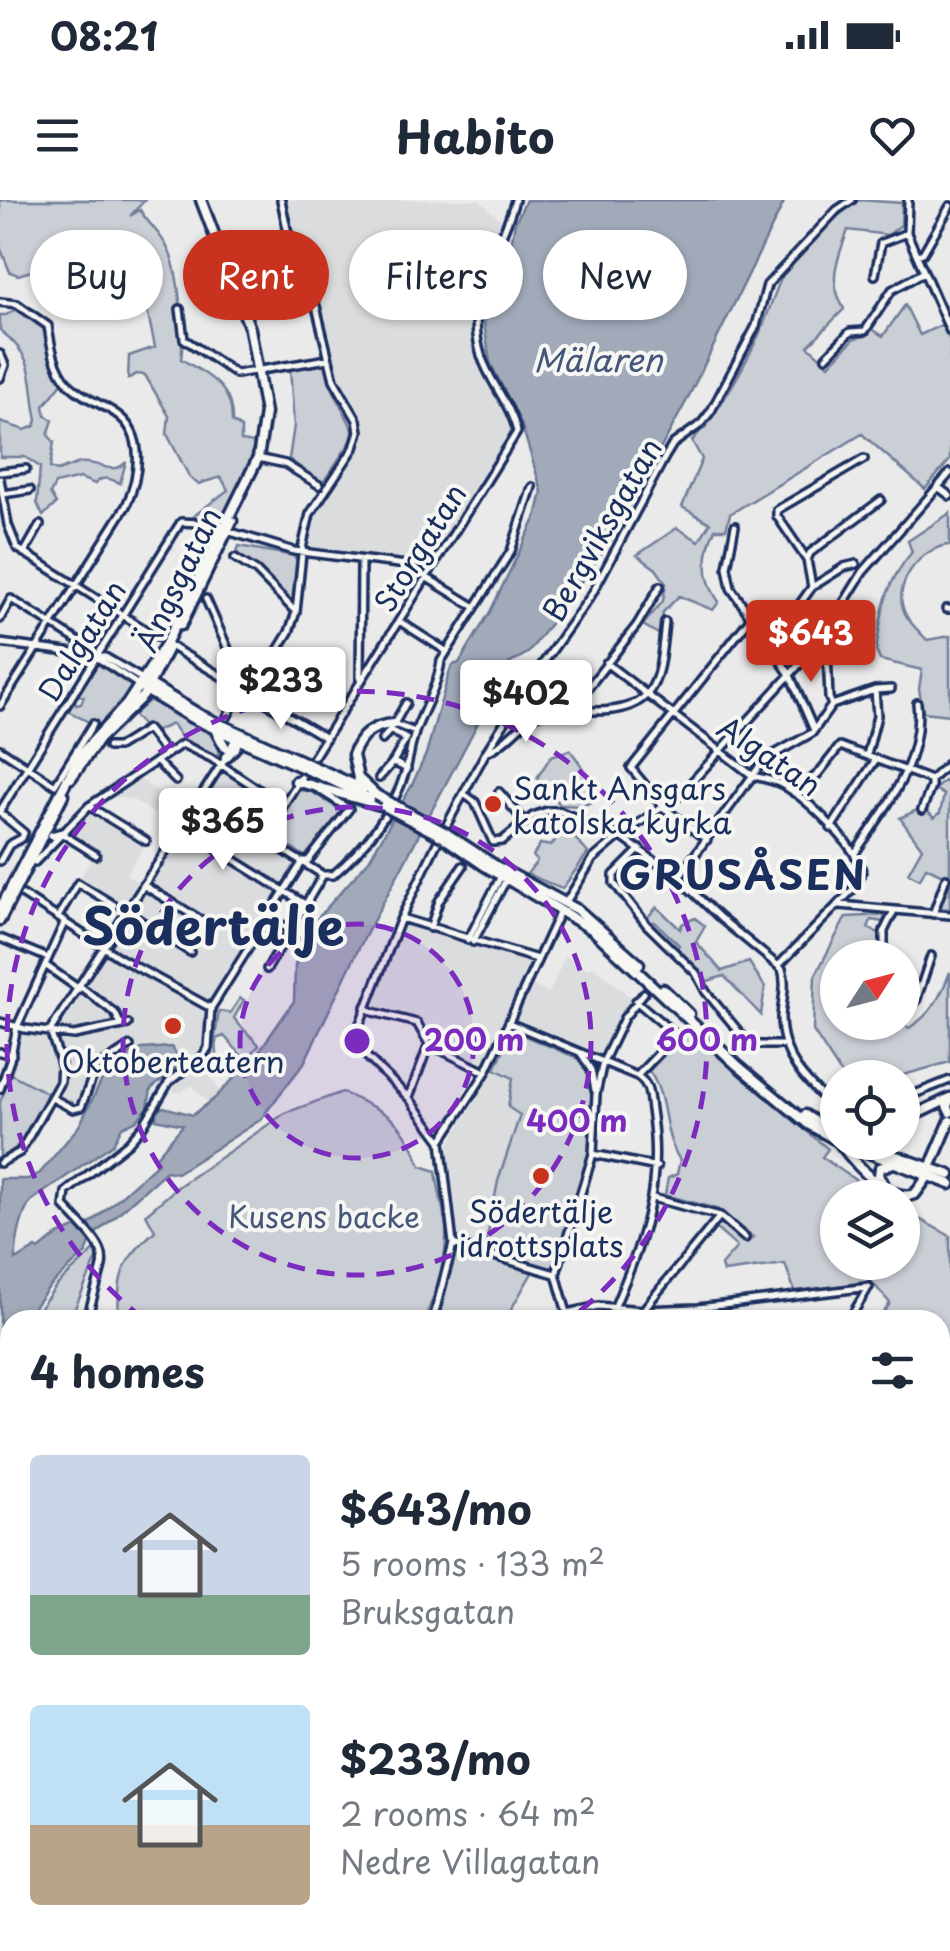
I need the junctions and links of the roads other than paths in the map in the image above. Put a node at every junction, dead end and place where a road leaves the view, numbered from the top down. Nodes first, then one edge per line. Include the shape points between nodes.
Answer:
1 (199, 200) edge
2 (281, 200) edge
3 (516, 200) edge
4 (852, 200) edge
5 (908, 200) edge
6 (950, 206) edge
7 (907, 234) junction
8 (918, 256) junction
9 (924, 272) junction
10 (874, 275) dead end
11 (0, 302) edge
12 (180, 309) dead end
13 (950, 331) edge
14 (0, 354) edge
15 (826, 357) dead end
16 (329, 358) junction
17 (258, 370) junction
18 (0, 378) edge
19 (258, 458) junction
20 (864, 459) dead end
21 (26, 469) dead end
22 (950, 473) edge
23 (0, 476) edge
24 (320, 484) dead end
25 (532, 487) dead end
26 (938, 487) junction
27 (30, 490) dead end
28 (3, 494) junction
29 (950, 496) edge
30 (881, 500) dead end
31 (40, 525) dead end
32 (735, 526) dead end
33 (222, 529) junction
34 (303, 552) junction
35 (24, 554) junction
36 (234, 558) dead end
37 (362, 560) junction
38 (806, 560) junction
39 (856, 564) dead end
40 (428, 577) junction
41 (74, 586) junction
42 (660, 586) dead end
43 (812, 587) junction
44 (206, 599) dead end
45 (475, 607) junction
46 (296, 612) junction
47 (122, 615) junction
48 (0, 619) edge
49 (750, 619) junction
50 (399, 621) junction
51 (665, 622) dead end
52 (52, 624) junction
53 (157, 636) dead end
54 (0, 642) edge
55 (819, 643) junction
56 (38, 646) junction
57 (86, 646) dead end
58 (170, 646) junction
59 (770, 646) junction
60 (446, 651) junction
61 (97, 656) junction
62 (606, 664) junction
63 (789, 673) junction
64 (360, 683) junction
65 (145, 685) junction
66 (0, 686) edge
67 (234, 686) junction
68 (12, 688) junction
69 (891, 689) dead end
70 (241, 690) junction
71 (875, 690) junction
72 (648, 695) junction
73 (250, 696) junction
74 (158, 698) junction
75 (406, 703) dead end
76 (917, 703) dead end
77 (832, 705) junction
78 (0, 706) edge
79 (570, 711) junction
80 (126, 714) junction
81 (675, 715) junction
82 (227, 717) dead end
83 (93, 724) dead end
84 (394, 724) junction
85 (212, 728) junction
86 (813, 728) junction
87 (414, 732) junction
88 (238, 736) junction
89 (326, 738) junction
90 (382, 740) dead end
91 (108, 747) dead end
92 (0, 750) edge
93 (720, 750) junction
94 (486, 752) junction
95 (166, 754) junction
96 (867, 755) junction
97 (224, 756) junction
98 (876, 759) junction
99 (156, 761) junction
100 (393, 762) junction
101 (950, 762) edge
102 (28, 767) junction
103 (407, 769) junction
104 (907, 771) junction
105 (753, 776) junction
106 (379, 778) dead end
107 (296, 780) junction
108 (931, 780) junction
109 (176, 782) dead end
110 (313, 786) junction
111 (499, 792) dead end
112 (794, 793) junction
113 (464, 794) junction
114 (199, 798) junction
115 (373, 799) junction
116 (282, 805) junction
117 (89, 806) junction
118 (664, 808) junction
119 (922, 810) dead end
120 (0, 812) edge
121 (525, 822) junction
122 (181, 827) junction
123 (598, 827) junction
124 (831, 828) junction
125 (60, 835) junction
126 (445, 835) junction
127 (620, 836) junction
128 (264, 838) junction
129 (146, 840) dead end
130 (707, 840) junction
131 (606, 848) junction
132 (640, 849) junction
133 (855, 853) junction
134 (96, 856) dead end
135 (0, 861) edge
136 (302, 861) junction
137 (36, 862) dead end
138 (463, 866) dead end
139 (323, 875) junction
140 (504, 878) junction
141 (678, 878) junction
142 (946, 878) dead end
143 (143, 885) junction
144 (14, 888) junction
145 (283, 890) junction
146 (305, 904) junction
147 (114, 905) dead end
148 (840, 905) junction
149 (563, 906) junction
150 (0, 909) edge
151 (894, 911) junction
152 (127, 912) junction
153 (933, 914) junction
154 (950, 915) edge
155 (58, 916) junction
156 (267, 916) junction
157 (401, 918) junction
158 (0, 920) edge
159 (201, 920) dead end
160 (65, 921) junction
161 (430, 928) junction
162 (290, 930) junction
163 (0, 938) edge
164 (884, 940) edge
165 (470, 941) junction
166 (105, 948) junction
167 (190, 952) dead end
168 (930, 956) dead end
169 (538, 959) junction
170 (46, 961) junction
171 (779, 965) junction
172 (267, 969) dead end
173 (79, 988) junction
174 (920, 989) edge
175 (644, 994) dead end
176 (636, 1001) junction
177 (365, 1007) junction
178 (211, 1008) junction
179 (0, 1023) edge
180 (509, 1023) junction
181 (17, 1026) junction
182 (50, 1032) junction
183 (430, 1044) junction
184 (784, 1045) junction
185 (130, 1046) dead end
186 (0, 1052) edge
187 (579, 1052) junction
188 (12, 1055) junction
189 (603, 1062) junction
190 (486, 1072) junction
191 (636, 1076) junction
192 (950, 1080) edge
193 (0, 1089) edge
194 (920, 1092) edge
195 (820, 1093) edge
196 (596, 1094) junction
197 (52, 1098) junction
198 (409, 1098) junction
199 (949, 1107) edge
200 (920, 1112) edge
201 (949, 1123) edge
202 (820, 1124) edge
203 (820, 1129) edge
204 (441, 1141) junction
205 (592, 1154) junction
206 (857, 1160) edge
207 (890, 1160) edge
208 (897, 1160) edge
209 (900, 1160) edge
210 (0, 1163) edge
211 (932, 1163) dead end
212 (657, 1166) junction
213 (950, 1175) edge
214 (926, 1178) dead end
215 (876, 1180) edge
216 (880, 1180) edge
217 (950, 1184) edge
218 (920, 1188) edge
219 (653, 1198) junction
220 (720, 1216) junction
221 (745, 1238) dead end
222 (452, 1244) junction
223 (556, 1274) junction
224 (615, 1306) junction
225 (89, 1310) edge
226 (436, 1310) edge
227 (566, 1310) edge
228 (588, 1310) edge
229 (614, 1310) edge
230 (642, 1310) junction
231 (855, 1310) edge

1 - 17 main road, Ängsgatan via 250,329
2 - 16 street via 293,262 313,294
3 - 40 street, Storgatan via 479,290 477,336 517,432
4 - 94 street, Bergviksgatan via 767,285 756,326 711,411 669,450 592,594
5 - 7 street
6 - 8 street
7 - 8 street
7 - 10 street via 881,243
8 - 9 street
9 - 13 street
9 - 15 street via 900,284 864,331 850,332
11 - 41 street via 17,304 48,326 70,385 121,418 136,444 137,480 126,506
12 - 17 street via 184,339 229,372
14 - 18 street
16 - 17 street
16 - 34 street via 358,437 316,500
17 - 19 main road, Ängsgatan via 265,412
19 - 24 street
19 - 33 main road, Ängsgatan
20 - 38 street via 777,510
21 - 23 street
22 - 26 street
23 - 28 street
25 - 45 street via 511,551
26 - 29 street
26 - 55 street via 863,572
27 - 28 street
28 - 35 street via 12,542
30 - 38 street
31 - 35 street
32 - 49 street via 727,566 731,588
33 - 34 street
33 - 47 street, Dalgatan via 181,522
33 - 58 main road, Ängsgatan
33 - 65 main road, Ängsgatan
34 - 37 street
34 - 46 street
35 - 41 street
36 - 46 street
37 - 40 street via 406,565
37 - 64 street
38 - 43 street
39 - 43 street
40 - 45 street
40 - 50 street, Storgatan
41 - 47 street
41 - 52 street
42 - 62 street
43 - 59 street
44 - 67 street via 238,672
45 - 60 street
46 - 73 street
47 - 53 street
47 - 61 street, Dalgatan
48 - 52 street via 11,599
49 - 59 street
49 - 81 street
50 - 60 street
50 - 64 street, Storgatan
51 - 72 street
52 - 56 street
52 - 57 street
54 - 56 street
55 - 63 street
55 - 77 street via 828,651
56 - 61 street
56 - 68 street
58 - 65 main road, Ängsgatan
58 - 67 street
59 - 63 street
60 - 87 street
61 - 65 street
61 - 102 street, Dalgatan
62 - 72 street, Algatan
62 - 79 street
63 - 86 street
63 - 93 street
64 - 89 street, Storgatan
65 - 74 main road
65 - 80 main road
65 - 88 main road
65 - 144 main road via 80,755
66 - 68 street
67 - 70 street
68 - 78 street
69 - 71 street
70 - 73 street
70 - 82 street
71 - 77 street
71 - 96 street via 877,716
72 - 79 street via 630,708
72 - 81 street, Algatan
73 - 89 street
74 - 80 main road
74 - 85 main road
75 - 84 street
76 - 104 street
77 - 86 street
79 - 94 street via 545,712
80 - 144 main road via 70,780
81 - 93 street, Algatan
81 - 118 street via 631,768
83 - 102 street via 55,785
84 - 87 street
84 - 115 main road via 368,732 354,755 358,778
85 - 88 main road
85 - 97 main road
86 - 105 street via 764,760
87 - 103 street
88 - 97 main road
88 - 115 main road, bridge
89 - 107 street, Storgatan
90 - 100 street via 390,730 406,738
91 - 95 street via 147,728
92 - 102 street
93 - 105 street, Algatan
93 - 118 street
94 - 113 street, Bergviksgatan
95 - 97 street via 186,744
95 - 99 street
96 - 98 street
96 - 112 street via 840,746
97 - 114 street
97 - 116 street
98 - 104 street
98 - 124 street
99 - 109 street
99 - 117 street
100 - 103 street
100 - 106 street
101 - 108 street
102 - 120 street, Dalgatan
103 - 139 street via 378,826 337,872
104 - 108 street
104 - 133 street
105 - 112 street, Algatan
105 - 130 street
107 - 110 main road
107 - 116 street, Storgatan
108 - 119 street
110 - 115 main road
110 - 136 street via 348,809
111 - 121 street
112 - 124 street, Algatan
113 - 121 street via 493,842
113 - 157 street, Bergviksgatan
114 - 122 street
114 - 128 street
115 - 126 main road, bridge
115 - 126 main road, bridge
116 - 128 street, Storgatan
117 - 125 street
117 - 129 street
118 - 127 street
118 - 130 street
120 - 135 street via 24,833
121 - 123 street via 559,812
122 - 143 street
122 - 145 street
123 - 127 street
123 - 131 street
124 - 133 street, Algatan
125 - 134 street
125 - 137 street
126 - 140 main road
126 - 149 main road
127 - 131 street
127 - 132 street
128 - 136 street
130 - 141 street
131 - 149 street
132 - 141 street
132 - 184 street via 614,883 750,1044
133 - 148 street via 861,877
136 - 139 street
136 - 145 street
138 - 161 street
139 - 146 street
140 - 149 main road
140 - 165 street
141 - 171 street
142 - 153 street
143 - 152 street
143 - 159 street
144 - 150 main road
144 - 155 street
144 - 158 main road
145 - 146 street
145 - 156 street
146 - 162 street
147 - 155 street via 78,883
148 - 151 street
148 - 171 street
149 - 169 street
149 - 202 main road via 601,927 723,1046
149 - 203 main road via 700,1032
151 - 153 street
151 - 164 street
152 - 166 street
152 - 167 street
153 - 154 street
155 - 160 street
156 - 162 street
156 - 178 street
157 - 161 street
157 - 177 street, Bergviksgatan
160 - 166 street
160 - 170 street
161 - 165 street
162 - 172 street
163 - 170 street
165 - 169 street
166 - 173 street
166 - 178 street
168 - 174 street
169 - 180 street
170 - 173 street
170 - 181 street
171 - 184 street via 785,978
173 - 182 street
173 - 182 street via 124,1025 74,1035
175 - 176 street
176 - 189 street
176 - 191 street via 676,1035
177 - 183 street via 417,1023
177 - 198 street via 354,1039
178 - 225 street via 208,1048 196,1064 169,1082 128,1143 68,1188 63,1203 102,1247 104,1263
179 - 181 street
180 - 187 street
180 - 190 street
181 - 182 street
181 - 188 street
182 - 197 street via 62,1072
183 - 190 street
183 - 198 street
184 - 195 street
185 - 197 street via 96,1068 81,1107
186 - 188 street
187 - 189 street
187 - 196 street via 592,1070
188 - 193 street
189 - 191 street
189 - 196 street
190 - 204 street
191 - 212 street via 647,1086
192 - 194 street
196 - 205 street
197 - 210 street via 20,1152
198 - 204 street
199 - 200 main road
199 - 201 main road
201 - 211 main road
204 - 222 street
205 - 212 street
205 - 223 street
206 - 215 main road
207 - 216 main road via 879,1170
208 - 217 main road
209 - 213 main road
212 - 219 street
214 - 218 main road
219 - 220 street
219 - 224 street
220 - 221 street
220 - 230 street
222 - 223 street
222 - 226 street
223 - 227 street
224 - 228 street
224 - 229 street
224 - 230 street
230 - 231 street via 869,1286

